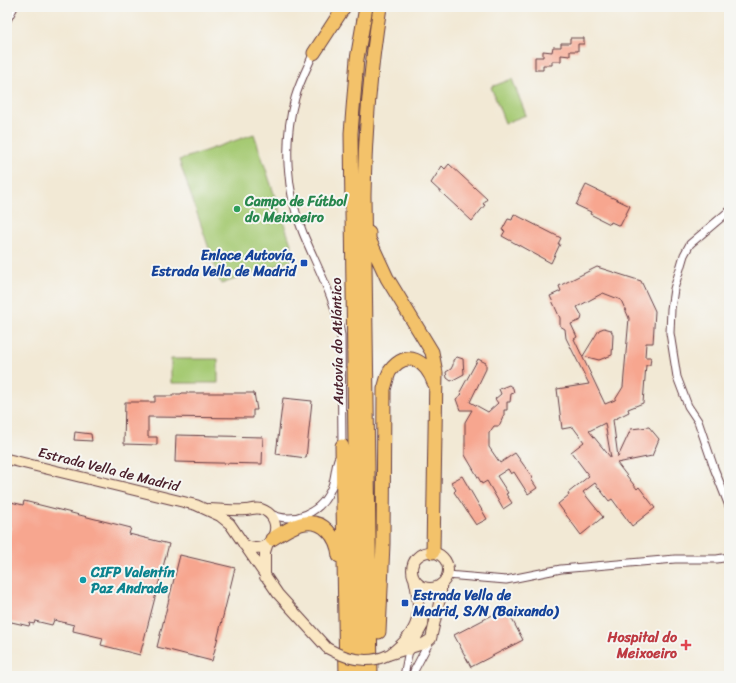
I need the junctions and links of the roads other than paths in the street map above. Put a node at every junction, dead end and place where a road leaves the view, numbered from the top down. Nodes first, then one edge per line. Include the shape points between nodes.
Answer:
1 (14, 7) edge
2 (337, 7) edge
3 (344, 7) edge
4 (366, 7) edge
5 (380, 7) edge
6 (7, 20) edge
7 (314, 52) junction
8 (364, 196) junction
9 (729, 211) edge
10 (436, 387) junction
11 (342, 446) junction
12 (7, 459) edge
13 (729, 506) edge
14 (205, 509) junction
15 (247, 510) junction
16 (267, 512) junction
17 (236, 534) junction
18 (270, 541) junction
19 (244, 545) junction
20 (432, 552) junction
21 (729, 557) edge
22 (447, 575) junction
23 (265, 577) junction
24 (414, 578) junction
25 (441, 584) junction
26 (345, 589) junction
27 (420, 604) junction
28 (431, 639) junction
29 (409, 650) junction
30 (388, 655) junction
31 (346, 676) edge
32 (358, 676) edge
33 (371, 676) edge
34 (380, 676) edge
35 (404, 676) edge
36 (414, 676) edge

1 - 6 street
2 - 7 street
3 - 7 highway
4 - 32 highway, Autovía do Atlántico via 357,59 351,133
5 - 8 highway, Autovía do Atlántico via 371,60 365,134
7 - 11 street via 295,99 288,158 295,209 338,317 341,335
8 - 10 highway via 370,239 387,278 432,352
8 - 33 highway, Autovía do Atlántico
9 - 13 street via 690,244 684,254 674,289 670,334 677,377 688,406 698,421
10 - 20 highway
10 - 34 highway via 430,371 421,362 413,360 396,364 389,372 384,389
11 - 16 street via 332,487 323,503 312,512 296,518 284,519
11 - 26 highway
12 - 14 main road, Estrada Vella de Madrid
14 - 15 main road, Estrada Vella de Madrid
14 - 17 main road, Estrada Vella de Madrid via 230,524
15 - 16 main road, Estrada Vella de Madrid via 257,508
15 - 17 main road via 238,518
16 - 18 main road via 275,528
17 - 19 main road, Estrada Vella de Madrid
18 - 19 main road via 256,548
18 - 23 main road via 265,552
18 - 26 highway via 303,523 312,522 324,526 338,548 340,572
19 - 23 main road, Estrada Vella de Madrid
20 - 22 main road via 445,560
20 - 24 main road via 417,557 412,567
21 - 22 street via 561,569 506,580
22 - 25 main road
23 - 30 main road, Estrada Vella de Madrid, bridge via 327,648 350,658 365,661 381,659
24 - 25 main road via 426,587
24 - 27 main road, Estrada Vella de Madrid
25 - 28 main road
26 - 31 highway
27 - 29 main road, Estrada Vella de Madrid via 424,613 423,625
27 - 30 main road, Estrada Vella de Madrid via 418,620 406,641
28 - 29 main road, Estrada Vella de Madrid
28 - 36 street via 414,671
29 - 30 main road, Estrada Vella de Madrid
29 - 35 street

